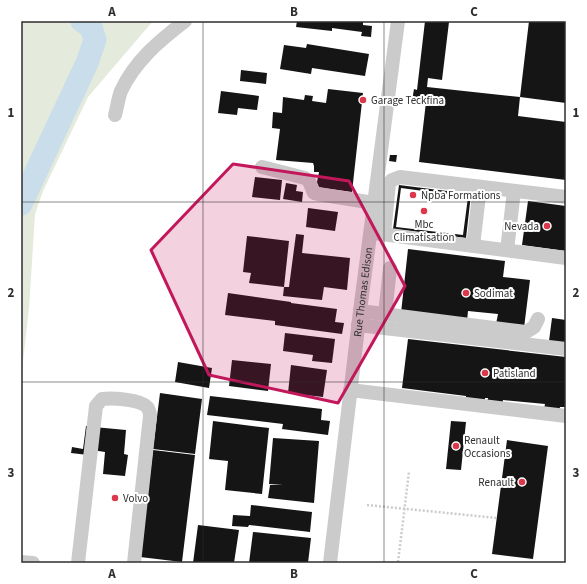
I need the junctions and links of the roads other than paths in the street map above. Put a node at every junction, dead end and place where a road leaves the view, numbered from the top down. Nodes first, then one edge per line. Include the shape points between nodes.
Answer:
1 (185, 21) edge
2 (398, 21) edge
3 (115, 115) dead end
4 (262, 167) dead end
5 (480, 187) junction
6 (514, 191) junction
7 (566, 197) edge
8 (374, 203) junction
9 (370, 232) junction
10 (384, 234) junction
11 (473, 246) junction
12 (507, 250) junction
13 (566, 258) edge
14 (390, 268) dead end
15 (360, 311) junction
16 (385, 314) junction
17 (538, 320) dead end
18 (358, 325) junction
19 (566, 349) edge
20 (350, 390) junction
21 (566, 416) edge
22 (21, 562) edge
23 (33, 563) edge
24 (78, 563) edge
25 (134, 563) edge
26 (330, 563) edge

1 - 3 street via 149,51 132,71 121,93
2 - 8 street, Rue Thomas Edison
4 - 8 street via 305,178 314,193
5 - 6 street
5 - 10 street via 400,177 392,180 389,183
5 - 11 street
6 - 7 street
6 - 12 street
8 - 9 street, Rue Thomas Edison
9 - 10 street
9 - 15 street, Rue Thomas Edison
10 - 11 street
11 - 12 street
12 - 13 street
14 - 16 street
15 - 16 street
15 - 18 street, Rue Thomas Edison
16 - 17 street via 526,332 534,327
18 - 19 street
18 - 20 street, Rue Thomas Edison
20 - 21 street
20 - 26 street, Rue Thomas Edison
22 - 23 street
24 - 25 street via 96,406 102,399 112,398 139,402 147,407 150,416

